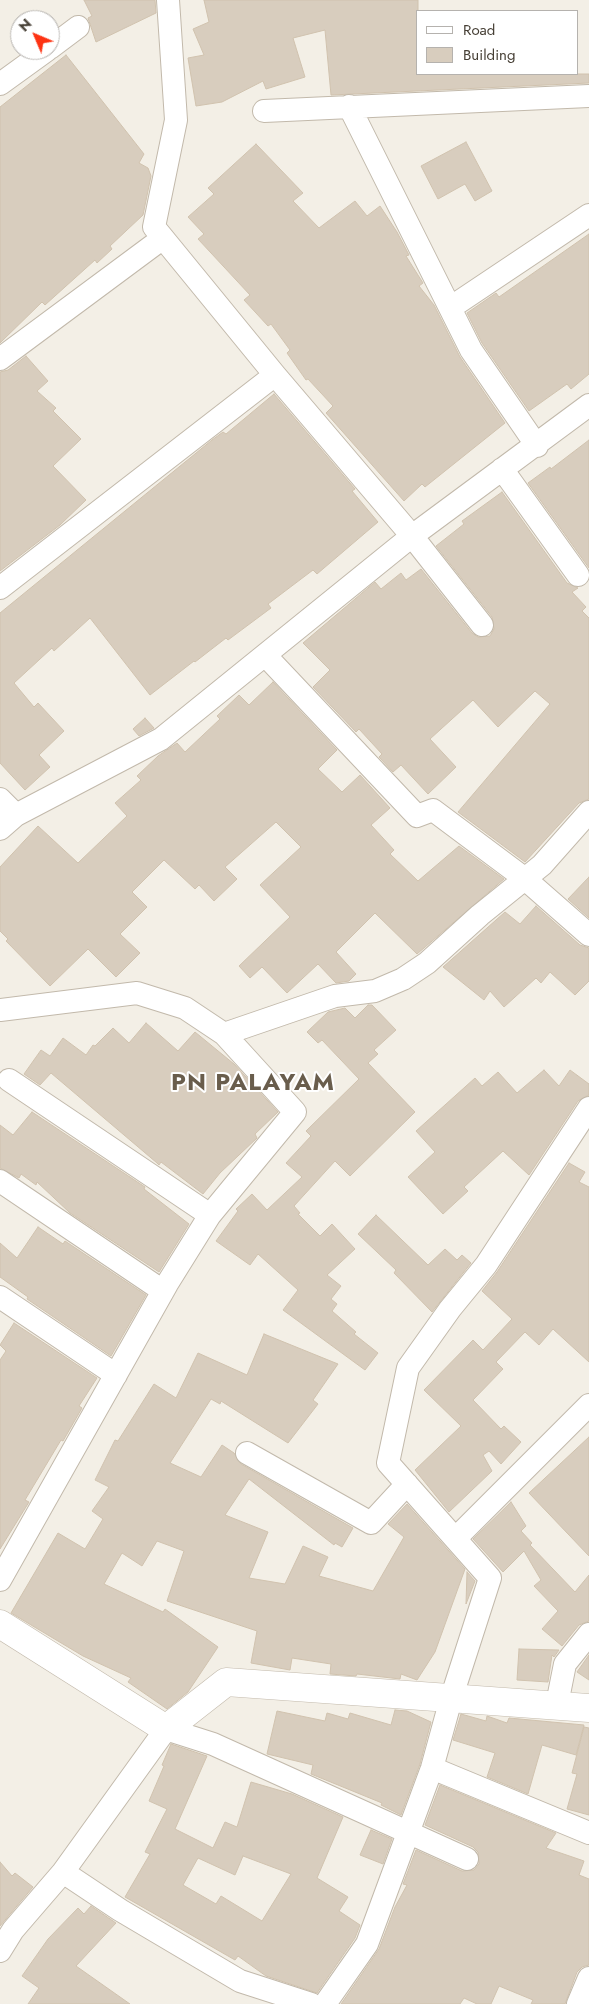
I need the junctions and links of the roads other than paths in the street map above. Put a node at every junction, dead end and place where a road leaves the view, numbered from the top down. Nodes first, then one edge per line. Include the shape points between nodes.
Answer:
1 (168, 0) edge
2 (78, 27) dead end
3 (60, 40) edge
4 (33, 60) edge
5 (0, 84) edge
6 (589, 96) edge
7 (348, 106) junction
8 (264, 111) dead end
9 (589, 215) edge
10 (163, 238) junction
11 (450, 308) junction
12 (0, 359) edge
13 (275, 375) junction
14 (589, 405) edge
15 (537, 446) junction
16 (502, 469) junction
17 (412, 536) junction
18 (578, 575) dead end
19 (0, 588) edge
20 (482, 625) dead end
21 (265, 655) junction
22 (589, 812) edge
23 (5, 814) edge
24 (524, 878) junction
25 (589, 934) edge
26 (4, 1013) edge
27 (224, 1034) junction
28 (9, 1080) dead end
29 (587, 1115) edge
30 (0, 1181) edge
31 (210, 1215) junction
32 (164, 1291) junction
33 (0, 1297) edge
34 (116, 1375) junction
35 (589, 1405) edge
36 (247, 1453) dead end
37 (407, 1484) junction
38 (456, 1538) junction
39 (0, 1580) edge
40 (0, 1624) edge
41 (589, 1634) edge
42 (451, 1699) junction
43 (557, 1704) junction
44 (589, 1708) edge
45 (166, 1729) junction
46 (432, 1768) junction
47 (408, 1832) junction
48 (589, 1833) edge
49 (467, 1859) dead end
50 (63, 1872) junction
51 (7, 1925) edge
52 (0, 1951) edge
53 (589, 1978) edge
54 (311, 2004) edge
55 (325, 2004) edge
56 (578, 2004) edge

1 - 10 street via 176,120 154,227
2 - 3 street
4 - 5 street
6 - 7 street
7 - 8 street
7 - 11 street
9 - 11 street
10 - 12 street
10 - 13 street
11 - 15 street via 471,350
13 - 17 street
13 - 19 street
14 - 15 street
15 - 16 street
16 - 17 street
16 - 18 street
17 - 20 street
17 - 21 street
21 - 23 street via 161,739
21 - 24 street via 417,816 433,810
22 - 24 street via 542,865
24 - 25 street
24 - 27 street via 427,963 403,979 375,991 335,996
26 - 27 street via 137,993 185,1008
27 - 31 street via 295,1112
28 - 31 street
29 - 37 street via 486,1265 408,1368 388,1463
30 - 32 street
31 - 32 street
32 - 34 street
33 - 34 street
34 - 39 street
35 - 38 street
36 - 37 street via 371,1523
37 - 38 street
38 - 42 street via 490,1578
40 - 45 street
41 - 43 street via 566,1664
42 - 43 street
42 - 45 street via 226,1682
42 - 46 street
43 - 44 street
45 - 47 street via 213,1744
45 - 50 street
46 - 47 street
46 - 48 street
47 - 49 street
47 - 55 street via 367,1944
50 - 51 street
50 - 54 street via 240,1981
51 - 52 street
53 - 56 street

